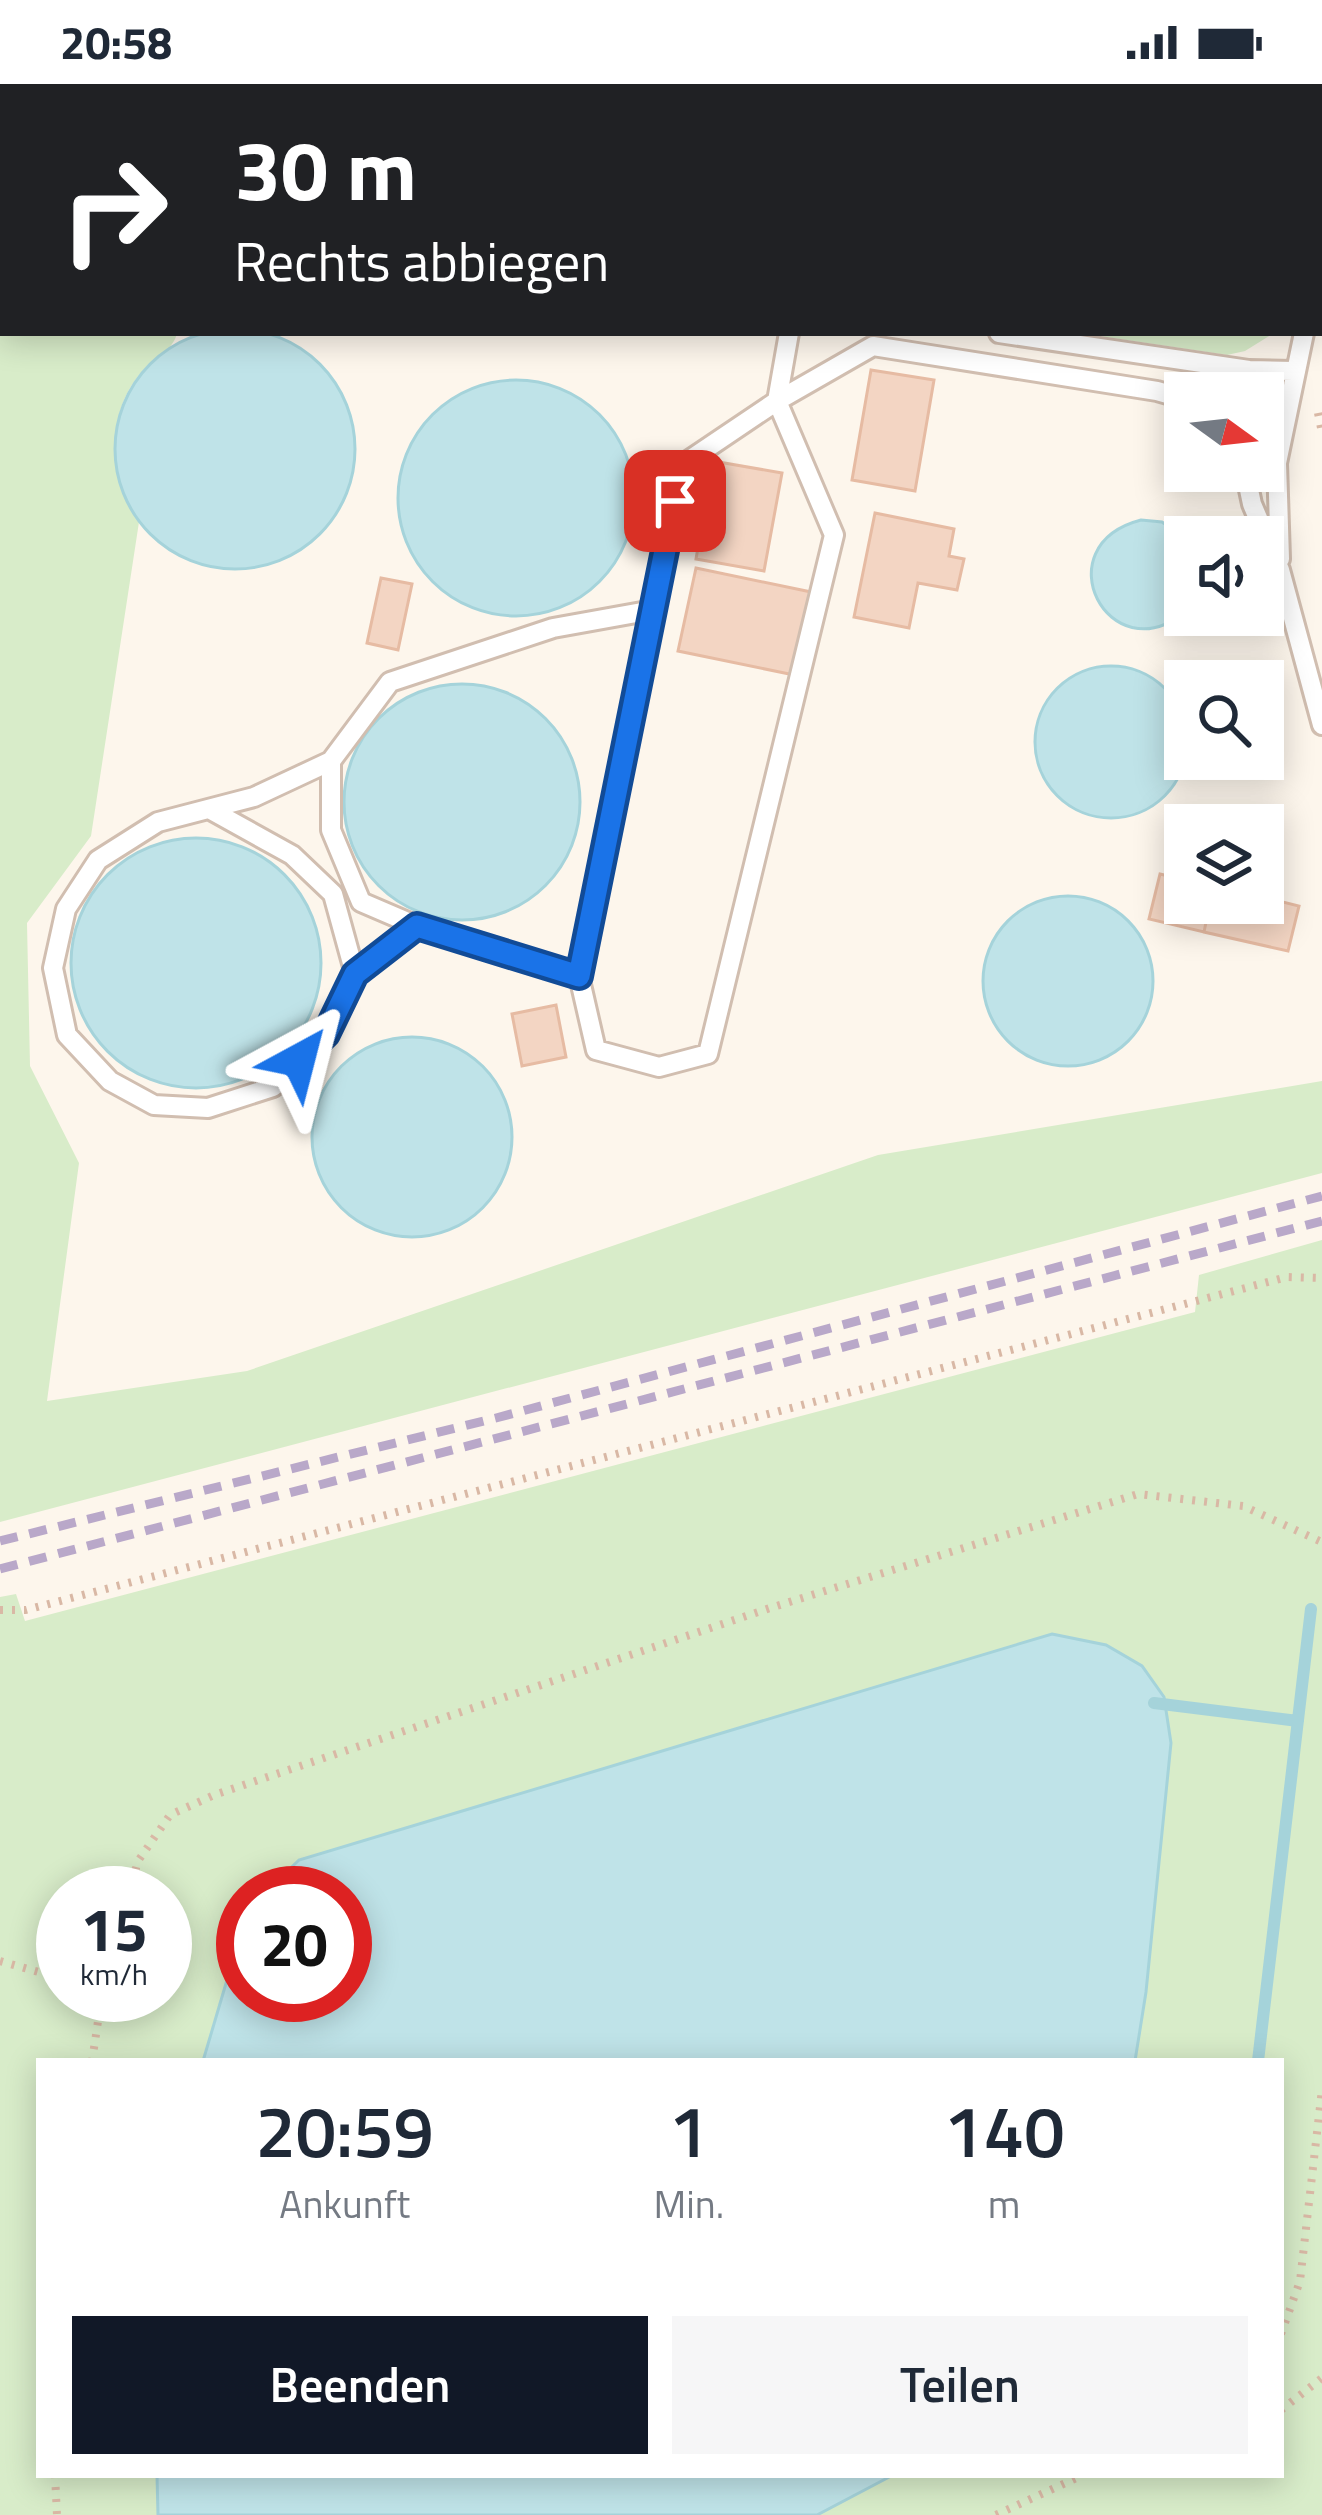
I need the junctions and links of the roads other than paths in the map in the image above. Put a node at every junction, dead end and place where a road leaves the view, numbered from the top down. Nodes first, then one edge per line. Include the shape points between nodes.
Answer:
1 (788, 336) edge
2 (1019, 336) edge
3 (1303, 336) edge
4 (1294, 371) junction
5 (1164, 393) edge
6 (777, 400) junction
7 (1278, 516) edge
8 (1284, 585) edge
9 (653, 610) junction
10 (1322, 725) edge
11 (331, 761) junction
12 (209, 809) junction
13 (417, 926) junction
14 (355, 974) junction
15 (579, 976) junction

1 - 6 lane
2 - 4 lane
3 - 4 lane
4 - 7 lane via 1276,463
5 - 6 lane via 873,346
6 - 9 lane via 682,464
6 - 15 lane via 834,535 708,1054 658,1066 596,1050
8 - 10 lane
9 - 11 lane via 553,628 390,682
9 - 15 lane
11 - 12 lane
11 - 13 lane via 332,830 362,902
12 - 14 lane via 292,855 333,894
12 - 14 lane via 158,822 98,860 66,909 53,968 67,1035 110,1081 154,1106 208,1108 273,1087 326,1034
13 - 14 lane
13 - 15 lane

